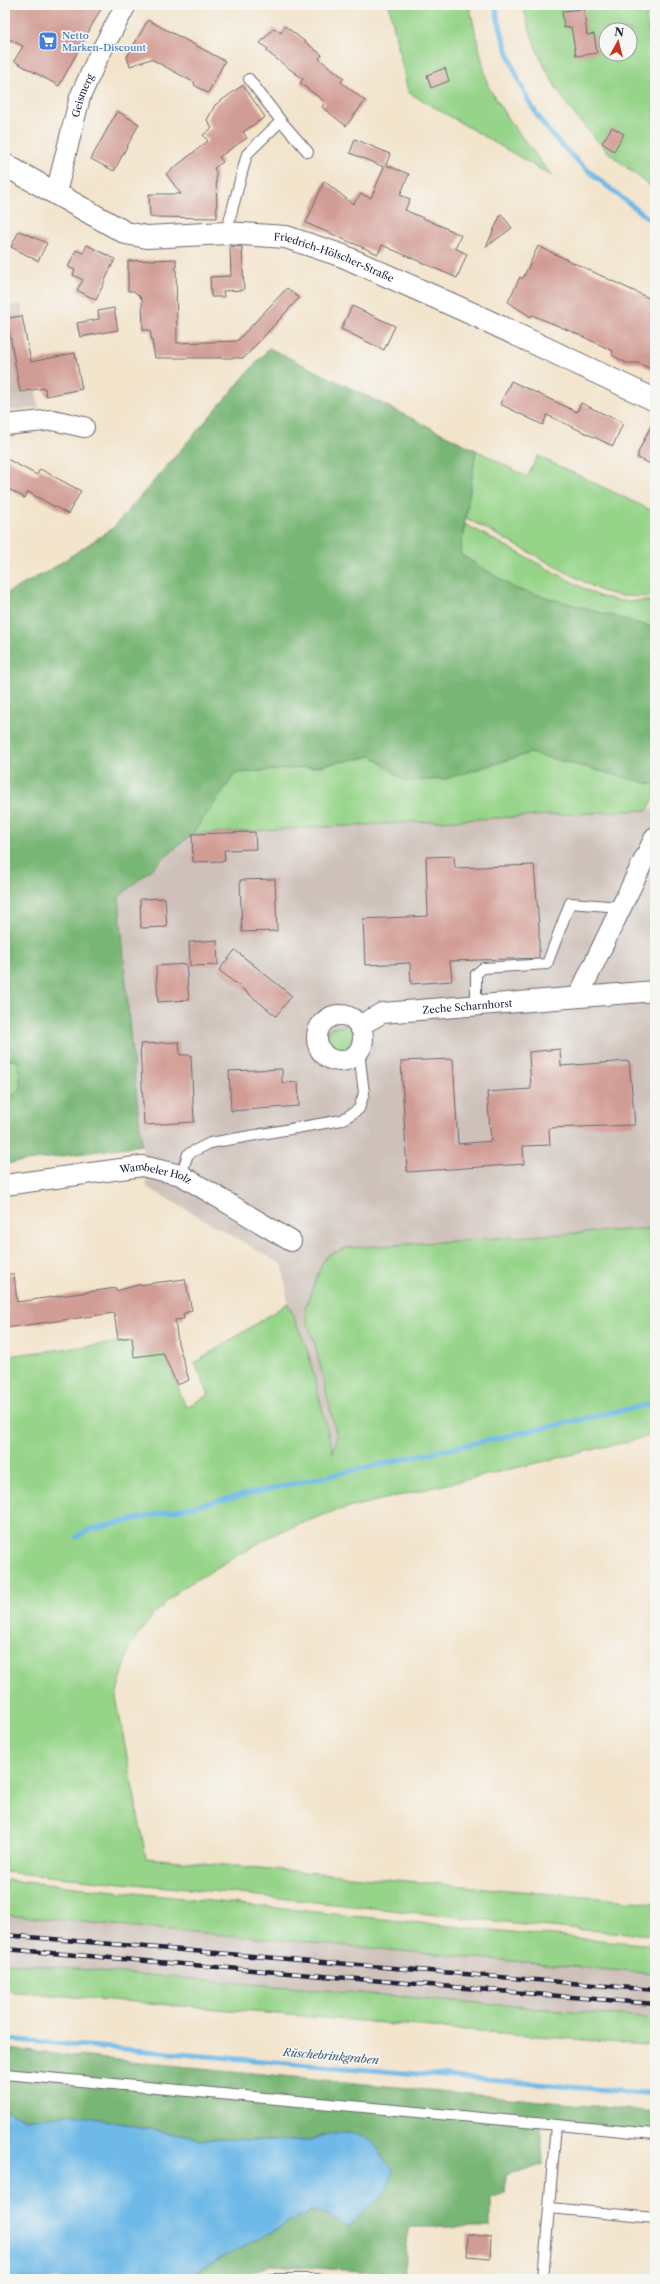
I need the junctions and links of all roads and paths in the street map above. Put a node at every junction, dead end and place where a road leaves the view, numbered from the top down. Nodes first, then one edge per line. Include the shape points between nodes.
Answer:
1 (126, 5) edge
2 (249, 79) dead end
3 (281, 121) junction
4 (308, 152) dead end
5 (5, 165) edge
6 (56, 193) junction
7 (226, 234) junction
8 (655, 400) edge
9 (5, 425) edge
10 (84, 427) dead end
11 (655, 837) edge
12 (621, 907) junction
13 (655, 991) edge
14 (578, 997) junction
15 (476, 1006) junction
16 (359, 1026) junction
17 (359, 1052) junction
18 (181, 1175) junction
19 (5, 1185) edge
20 (291, 1242) dead end
21 (5, 2074) edge
22 (556, 2125) junction
23 (655, 2134) edge
24 (550, 2208) junction
25 (655, 2218) edge
26 (270, 2279) edge
27 (318, 2279) edge
28 (543, 2279) edge

1 - 6 street, Geismerg via 98,57 80,98
2 - 3 lane
3 - 4 lane
3 - 7 lane via 246,154
5 - 6 street, Friedrich-Hölscher-Straße
6 - 7 street, Friedrich-Hölscher-Straße via 126,233 147,237
7 - 8 street, Friedrich-Hölscher-Straße via 286,236 343,256
9 - 10 street via 53,420
11 - 12 street
12 - 14 street
12 - 15 lane via 570,903 547,964 479,970 476,974
13 - 14 street, Zeche Scharnhorst
14 - 15 street, Zeche Scharnhorst
15 - 16 street, Zeche Scharnhorst via 382,1013
16 - 17 street via 363,1042
16 - 17 street via 347,1016 331,1017 320,1028 317,1038 318,1045 329,1058 345,1060
17 - 18 lane via 364,1093 359,1110 342,1120 210,1143 188,1154
18 - 19 street, Wambeler Holz via 142,1166
18 - 20 street, Wambeler Holz
21 - 22 lane
22 - 23 lane
22 - 24 lane
24 - 25 lane
24 - 28 lane
26 - 27 lane

